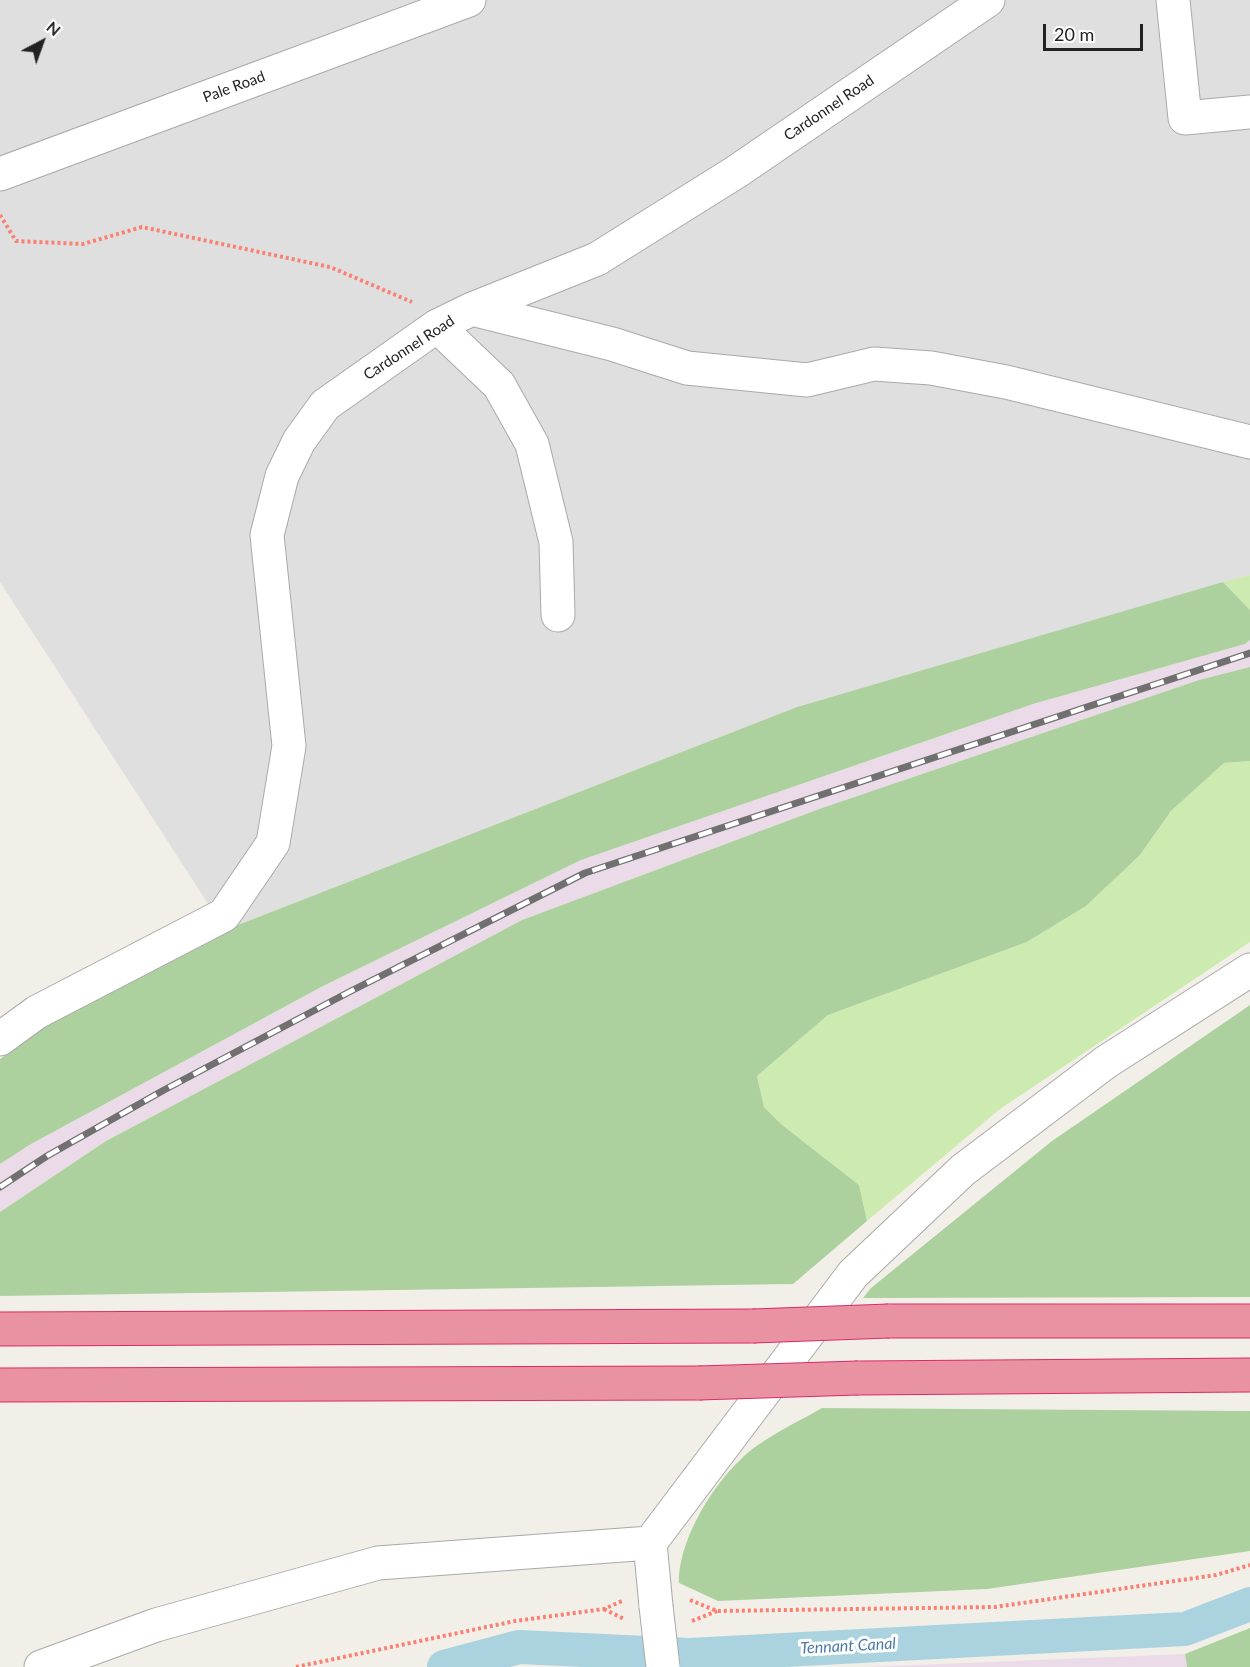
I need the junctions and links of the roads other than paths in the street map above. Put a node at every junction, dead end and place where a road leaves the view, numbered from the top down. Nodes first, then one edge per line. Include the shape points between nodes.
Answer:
1 (469, 0) edge
2 (988, 0) edge
3 (1173, 0) edge
4 (1250, 112) edge
5 (0, 174) edge
6 (472, 309) junction
7 (436, 326) junction
8 (1250, 442) edge
9 (558, 615) dead end
10 (1250, 970) edge
11 (0, 1038) edge
12 (1250, 1322) edge
13 (0, 1329) edge
14 (1250, 1375) edge
15 (0, 1384) edge
16 (650, 1543) junction
17 (41, 1667) edge
18 (663, 1667) edge

1 - 5 street, Pale Road
2 - 6 street, Cardonnel Road via 736,172 597,259
3 - 4 street via 1185,118
6 - 7 street, Cardonnel Road
6 - 8 street via 612,344 687,368 807,380 874,364 931,368 1006,381
7 - 9 street via 499,385 532,444 556,542
7 - 11 street, Cardonnel Road via 325,405 299,441 282,476 267,536 289,746 273,843 224,915 37,1012
10 - 16 street via 1106,1062 963,1170 853,1274
12 - 13 highway, bridge via 889,1321 753,1326
14 - 15 highway, bridge via 699,1383
16 - 17 street via 378,1563 156,1625
16 - 18 street, bridge

